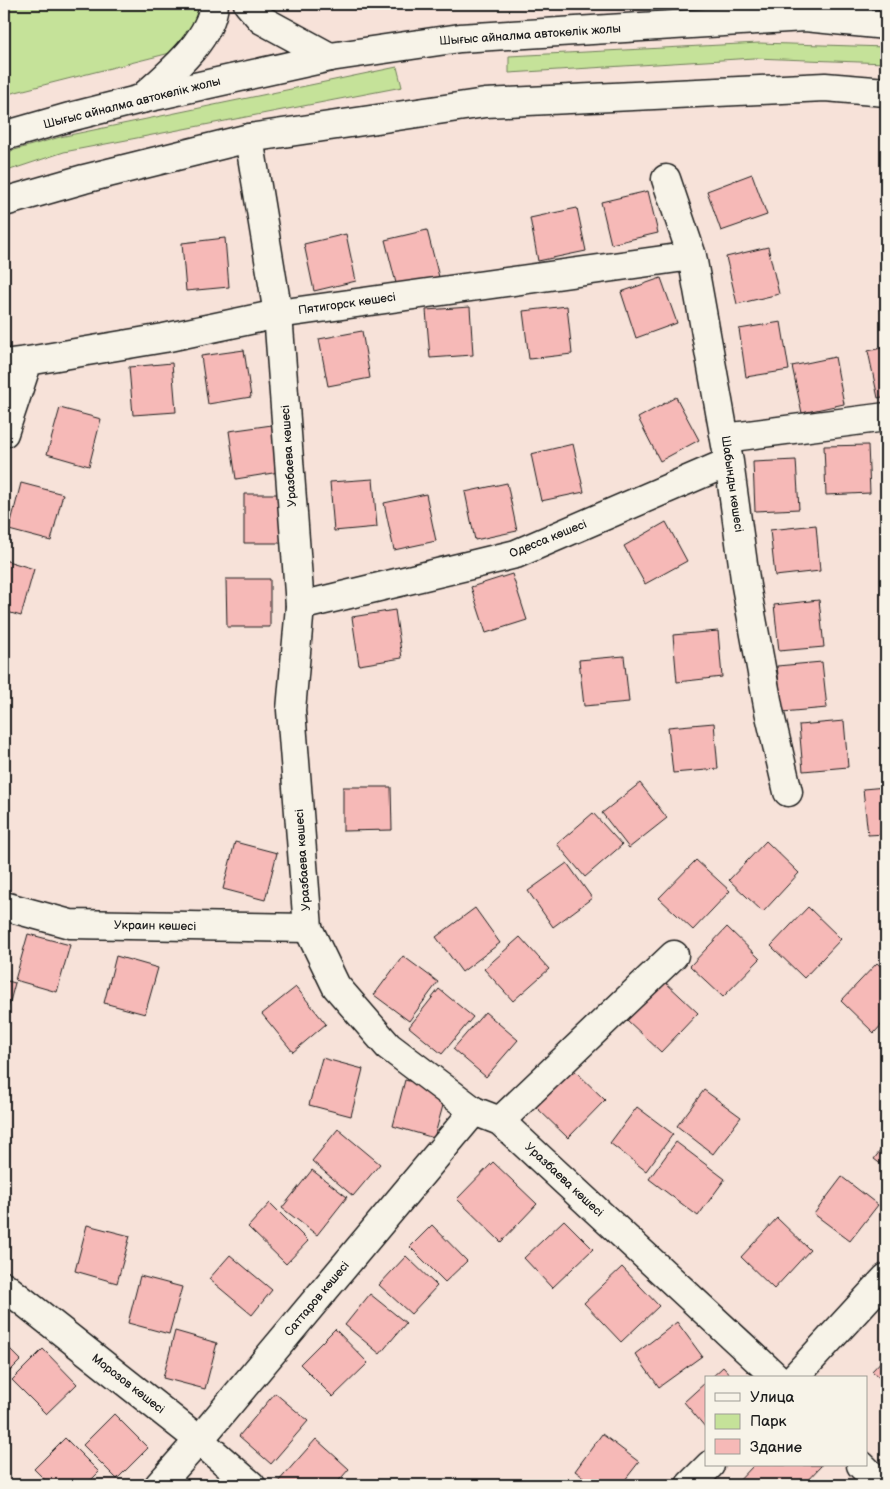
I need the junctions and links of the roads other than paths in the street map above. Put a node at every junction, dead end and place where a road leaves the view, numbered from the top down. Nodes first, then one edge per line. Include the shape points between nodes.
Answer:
1 (214, 4) edge
2 (248, 4) edge
3 (886, 25) edge
4 (330, 57) junction
5 (886, 92) edge
6 (142, 99) junction
7 (4, 136) edge
8 (249, 138) junction
9 (666, 179) dead end
10 (4, 202) edge
11 (692, 256) junction
12 (278, 314) junction
13 (16, 362) edge
14 (886, 417) edge
15 (4, 432) edge
16 (727, 450) junction
17 (300, 606) junction
18 (788, 792) dead end
19 (4, 906) edge
20 (308, 928) junction
21 (674, 955) dead end
22 (474, 1112) junction
23 (500, 1121) junction
24 (886, 1278) edge
25 (4, 1286) edge
26 (775, 1376) edge
27 (796, 1376) edge
28 (199, 1440) junction
29 (709, 1466) edge
30 (863, 1466) edge
31 (159, 1485) edge
32 (251, 1485) edge
33 (690, 1485) edge
34 (881, 1485) edge

1 - 6 street via 213,15 192,51
2 - 4 street via 262,20
3 - 4 street, Шығыс айналма автокөлік жолы via 805,17 460,38
4 - 6 street, Шығыс айналма автокөлік жолы
5 - 8 street via 825,87 485,103
6 - 7 street, Шығыс айналма автокөлік жолы
8 - 10 street
8 - 12 street, Уразбаева көшесі
9 - 11 street, Шабынды көшесі
11 - 12 street, Пятигорск көшесі
11 - 16 street, Шабынды көшесі
12 - 13 street, Пятигорск көшесі via 164,338
12 - 17 street, Уразбаева көшесі
13 - 15 street
14 - 16 street, Одесса көшесі
16 - 17 street, Одесса көшесі via 516,554
16 - 18 street, Шабынды көшесі via 746,586
17 - 20 street, Уразбаева көшесі via 291,710
19 - 20 street, Украин көшесі via 70,924
20 - 22 street, Уразбаева көшесі via 336,986 388,1046
21 - 23 street
22 - 23 street, Уразбаева көшесі
22 - 28 street, Саттаров көшесі
23 - 26 street, Уразбаева көшесі
24 - 27 street
25 - 28 street, Морозов көшесі
28 - 31 street, Саттаров көшесі
28 - 32 street, Морозов көшесі
29 - 33 street
30 - 34 street

